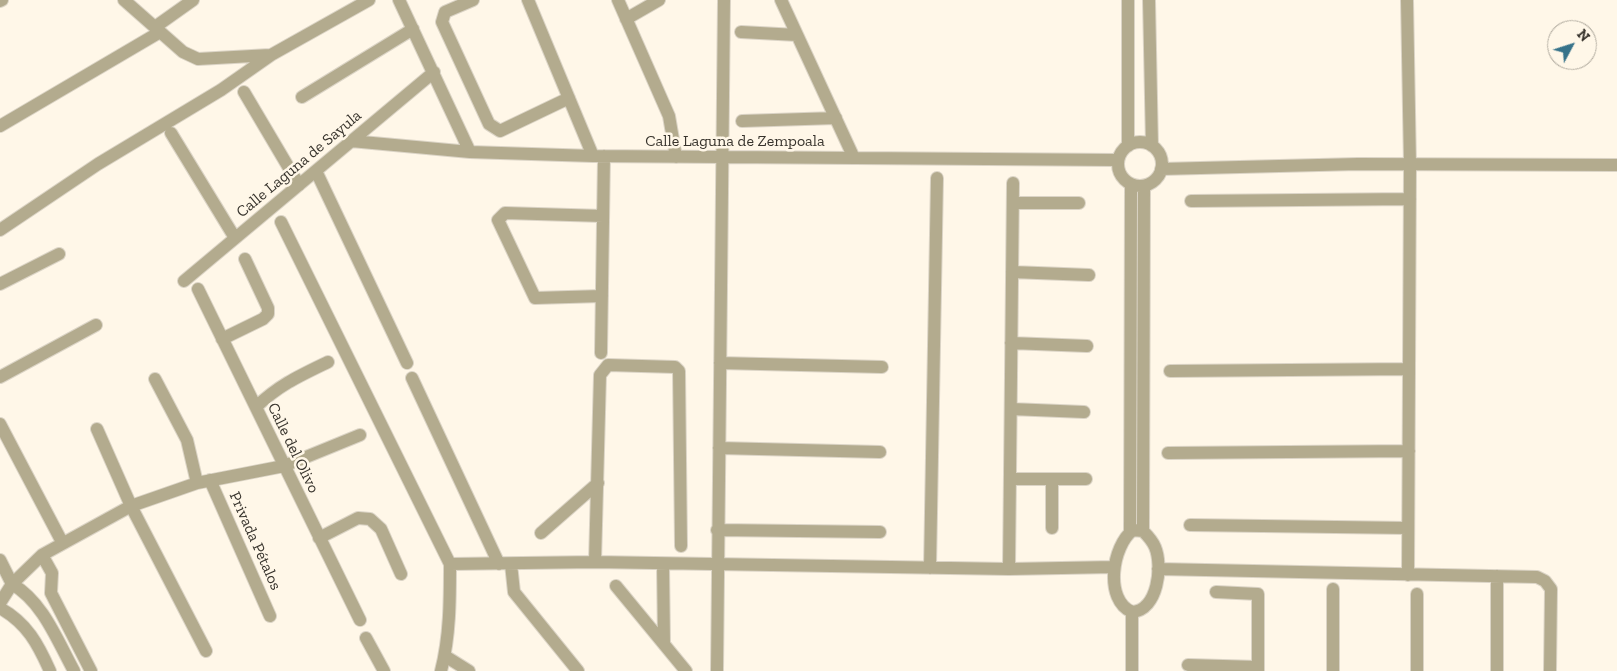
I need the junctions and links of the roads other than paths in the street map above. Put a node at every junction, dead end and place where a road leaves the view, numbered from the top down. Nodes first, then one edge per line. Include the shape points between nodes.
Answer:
1 (124, 0) edge
2 (194, 0) edge
3 (369, 0) edge
4 (399, 0) edge
5 (473, 0) edge
6 (528, 0) edge
7 (618, 0) edge
8 (659, 0) edge
9 (724, 0) edge
10 (781, 0) edge
11 (1128, 0) edge
12 (1149, 0) edge
13 (1408, 0) edge
14 (626, 19) junction
15 (158, 29) junction
16 (413, 29) junction
17 (741, 32) dead end
18 (797, 35) junction
19 (271, 55) junction
20 (434, 72) junction
21 (244, 92) dead end
22 (302, 97) dead end
23 (569, 98) junction
24 (836, 118) junction
25 (742, 121) dead end
26 (0, 126) edge
27 (171, 133) dead end
28 (351, 142) junction
29 (1128, 146) junction
30 (1152, 146) junction
31 (470, 152) junction
32 (599, 156) junction
33 (676, 157) junction
34 (721, 158) junction
35 (854, 158) junction
36 (1118, 160) junction
37 (1410, 165) junction
38 (1617, 165) edge
39 (1161, 169) junction
40 (316, 171) junction
41 (937, 178) dead end
42 (1013, 183) dead end
43 (299, 185) junction
44 (1138, 185) junction
45 (1410, 199) junction
46 (1191, 201) dead end
47 (1013, 203) junction
48 (1079, 203) dead end
49 (603, 216) junction
50 (281, 222) dead end
51 (0, 230) edge
52 (236, 238) junction
53 (59, 254) dead end
54 (245, 259) dead end
55 (1012, 272) junction
56 (1089, 275) dead end
57 (184, 281) dead end
58 (0, 284) edge
59 (198, 289) dead end
60 (602, 296) junction
61 (96, 325) dead end
62 (222, 339) junction
63 (1012, 343) junction
64 (1087, 346) dead end
65 (601, 353) dead end
66 (328, 362) dead end
67 (407, 363) dead end
68 (720, 363) junction
69 (882, 367) dead end
70 (1409, 369) junction
71 (1170, 371) dead end
72 (0, 377) edge
73 (412, 378) dead end
74 (155, 379) dead end
75 (256, 407) junction
76 (1011, 409) junction
77 (1084, 412) dead end
78 (0, 424) edge
79 (97, 429) dead end
80 (360, 435) dead end
81 (718, 448) junction
82 (1409, 451) junction
83 (880, 452) dead end
84 (1168, 453) dead end
85 (284, 466) junction
86 (1010, 479) junction
87 (1052, 479) junction
88 (1086, 479) dead end
89 (210, 480) junction
90 (197, 483) junction
91 (598, 483) junction
92 (131, 506) junction
93 (1190, 525) dead end
94 (1052, 528) dead end
95 (1408, 528) junction
96 (718, 530) junction
97 (880, 532) dead end
98 (1137, 532) junction
99 (541, 533) dead end
100 (319, 538) junction
101 (62, 542) junction
102 (681, 546) dead end
103 (42, 555) junction
104 (0, 560) edge
105 (596, 562) junction
106 (450, 564) junction
107 (505, 564) junction
108 (663, 564) junction
109 (717, 565) junction
110 (1114, 567) junction
111 (930, 568) junction
112 (1009, 569) junction
113 (1158, 569) junction
114 (401, 574) dead end
115 (1408, 574) junction
116 (1496, 576) junction
117 (6, 584) edge
118 (616, 586) dead end
119 (1334, 589) dead end
120 (1216, 592) dead end
121 (1417, 594) dead end
122 (0, 603) edge
123 (0, 608) edge
124 (1132, 612) junction
125 (270, 616) dead end
126 (360, 620) dead end
127 (366, 638) dead end
128 (664, 644) junction
129 (206, 651) dead end
130 (445, 656) junction
131 (1188, 665) dead end
132 (1258, 669) edge
133 (50, 671) edge
134 (74, 671) edge
135 (91, 671) edge
136 (384, 671) edge
137 (441, 671) edge
138 (470, 671) edge
139 (578, 671) edge
140 (686, 671) edge
141 (717, 671) edge
142 (1132, 671) edge
143 (1334, 671) edge
144 (1417, 671) edge
145 (1497, 671) edge
146 (1550, 671) edge

1 - 15 street
2 - 15 street
3 - 19 street
4 - 16 street
5 - 23 street via 445,12 442,22 489,124 500,131
6 - 23 street
7 - 14 street
8 - 14 street
9 - 34 street
10 - 18 street
11 - 29 street
12 - 30 street
13 - 37 street
14 - 33 street via 669,116
15 - 19 street via 182,52 198,59
15 - 26 street
16 - 20 street
16 - 22 street
17 - 18 street
18 - 24 street
19 - 51 street
20 - 28 street, Calle Laguna de Sayula
20 - 31 street
21 - 43 street
23 - 32 street
24 - 25 street
24 - 35 street
27 - 52 street
28 - 31 street, Calle Laguna de Zempoala
28 - 40 street, Calle Laguna de Sayula
29 - 30 street via 1144,143
29 - 36 street
30 - 39 street via 1162,160
31 - 32 street, Calle Laguna de Zempoala
32 - 33 street, Calle Laguna de Zempoala
32 - 49 street
33 - 34 street, Calle Laguna de Zempoala
34 - 35 street, Calle Laguna de Zempoala
34 - 68 street
35 - 36 street, Calle Laguna de Zempoala
36 - 44 street via 1122,176
37 - 38 street
37 - 39 street
37 - 45 street
39 - 44 street via 1158,176
40 - 43 street, Calle Laguna de Sayula
40 - 67 street
41 - 111 street
42 - 47 street
43 - 52 street, Calle Laguna de Sayula
44 - 98 street
45 - 46 street
45 - 70 street
47 - 48 street
47 - 55 street
49 - 60 street
49 - 60 street via 505,213 498,220 535,298
50 - 106 street
52 - 57 street, Calle Laguna de Sayula
53 - 58 street
54 - 62 street via 268,314
55 - 56 street
55 - 63 street
59 - 62 street, Calle del Olivo
60 - 65 street
61 - 72 street
62 - 75 street, Calle del Olivo
63 - 64 street
63 - 76 street
66 - 75 street via 287,381
68 - 69 street
68 - 81 street
70 - 71 street
70 - 82 street
73 - 107 street
74 - 90 street via 187,440
75 - 85 street, Calle del Olivo
76 - 77 street
76 - 86 street
78 - 101 street
79 - 92 street
80 - 85 street
81 - 83 street
81 - 96 street
82 - 84 street
82 - 95 street
85 - 89 street
85 - 100 street, Calle del Olivo
86 - 87 street
86 - 112 street
87 - 88 street
87 - 94 street
89 - 90 street
89 - 125 street, Privada Pétalos
90 - 92 street
91 - 99 street
91 - 102 street via 602,370 608,365 675,367 680,376
91 - 105 street
92 - 101 street
92 - 129 street
93 - 95 street
95 - 115 street
96 - 97 street
96 - 109 street
98 - 110 street via 1120,544
98 - 113 street via 1155,547
100 - 114 street via 358,518 370,519 381,529
100 - 126 street, Calle del Olivo
101 - 103 street
103 - 117 street
103 - 135 street via 52,573 51,593
104 - 117 street
105 - 107 street
105 - 108 street
106 - 107 street
106 - 130 street
107 - 139 street via 514,592
108 - 109 street
108 - 128 street
109 - 111 street
109 - 141 street
110 - 112 street
110 - 124 street via 1120,604
111 - 112 street
113 - 115 street
113 - 124 street via 1152,598 1138,612
115 - 116 street
116 - 145 street
116 - 146 street via 1537,577 1550,589
117 - 122 street
117 - 134 street via 26,592 38,606
118 - 128 street
119 - 143 street
120 - 132 street via 1258,594
121 - 144 street
123 - 133 street via 27,627
124 - 142 street
127 - 136 street
128 - 140 street
130 - 137 street
130 - 138 street
131 - 132 street

